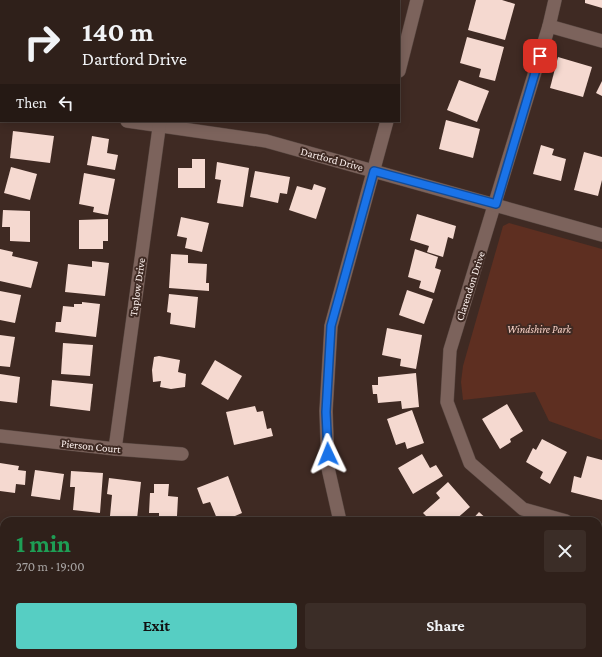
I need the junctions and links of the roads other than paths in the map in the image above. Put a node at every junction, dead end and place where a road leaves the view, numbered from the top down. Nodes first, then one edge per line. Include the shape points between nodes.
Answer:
1 (417, 0) edge
2 (555, 0) edge
3 (549, 26) junction
4 (602, 41) edge
5 (400, 68) edge
6 (143, 122) edge
7 (387, 122) edge
8 (159, 123) edge
9 (374, 171) junction
10 (496, 204) junction
11 (602, 235) edge
12 (0, 436) edge
13 (115, 449) junction
14 (182, 454) dead end
15 (339, 517) edge
16 (551, 517) edge

1 - 5 street
2 - 3 street, Clarendon Drive
3 - 4 street
3 - 10 street, Clarendon Drive
6 - 8 street, Dartford Drive
7 - 9 street
8 - 9 street, Dartford Drive via 266,141
8 - 13 street, Taplow Drive
9 - 10 street, Dartford Drive
9 - 15 street via 331,326 326,412 328,468
10 - 11 street, Dartford Drive
10 - 16 street, Clarendon Drive via 450,350 447,402 470,463 522,509
12 - 13 street, Pierson Court
13 - 14 street, Pierson Court

